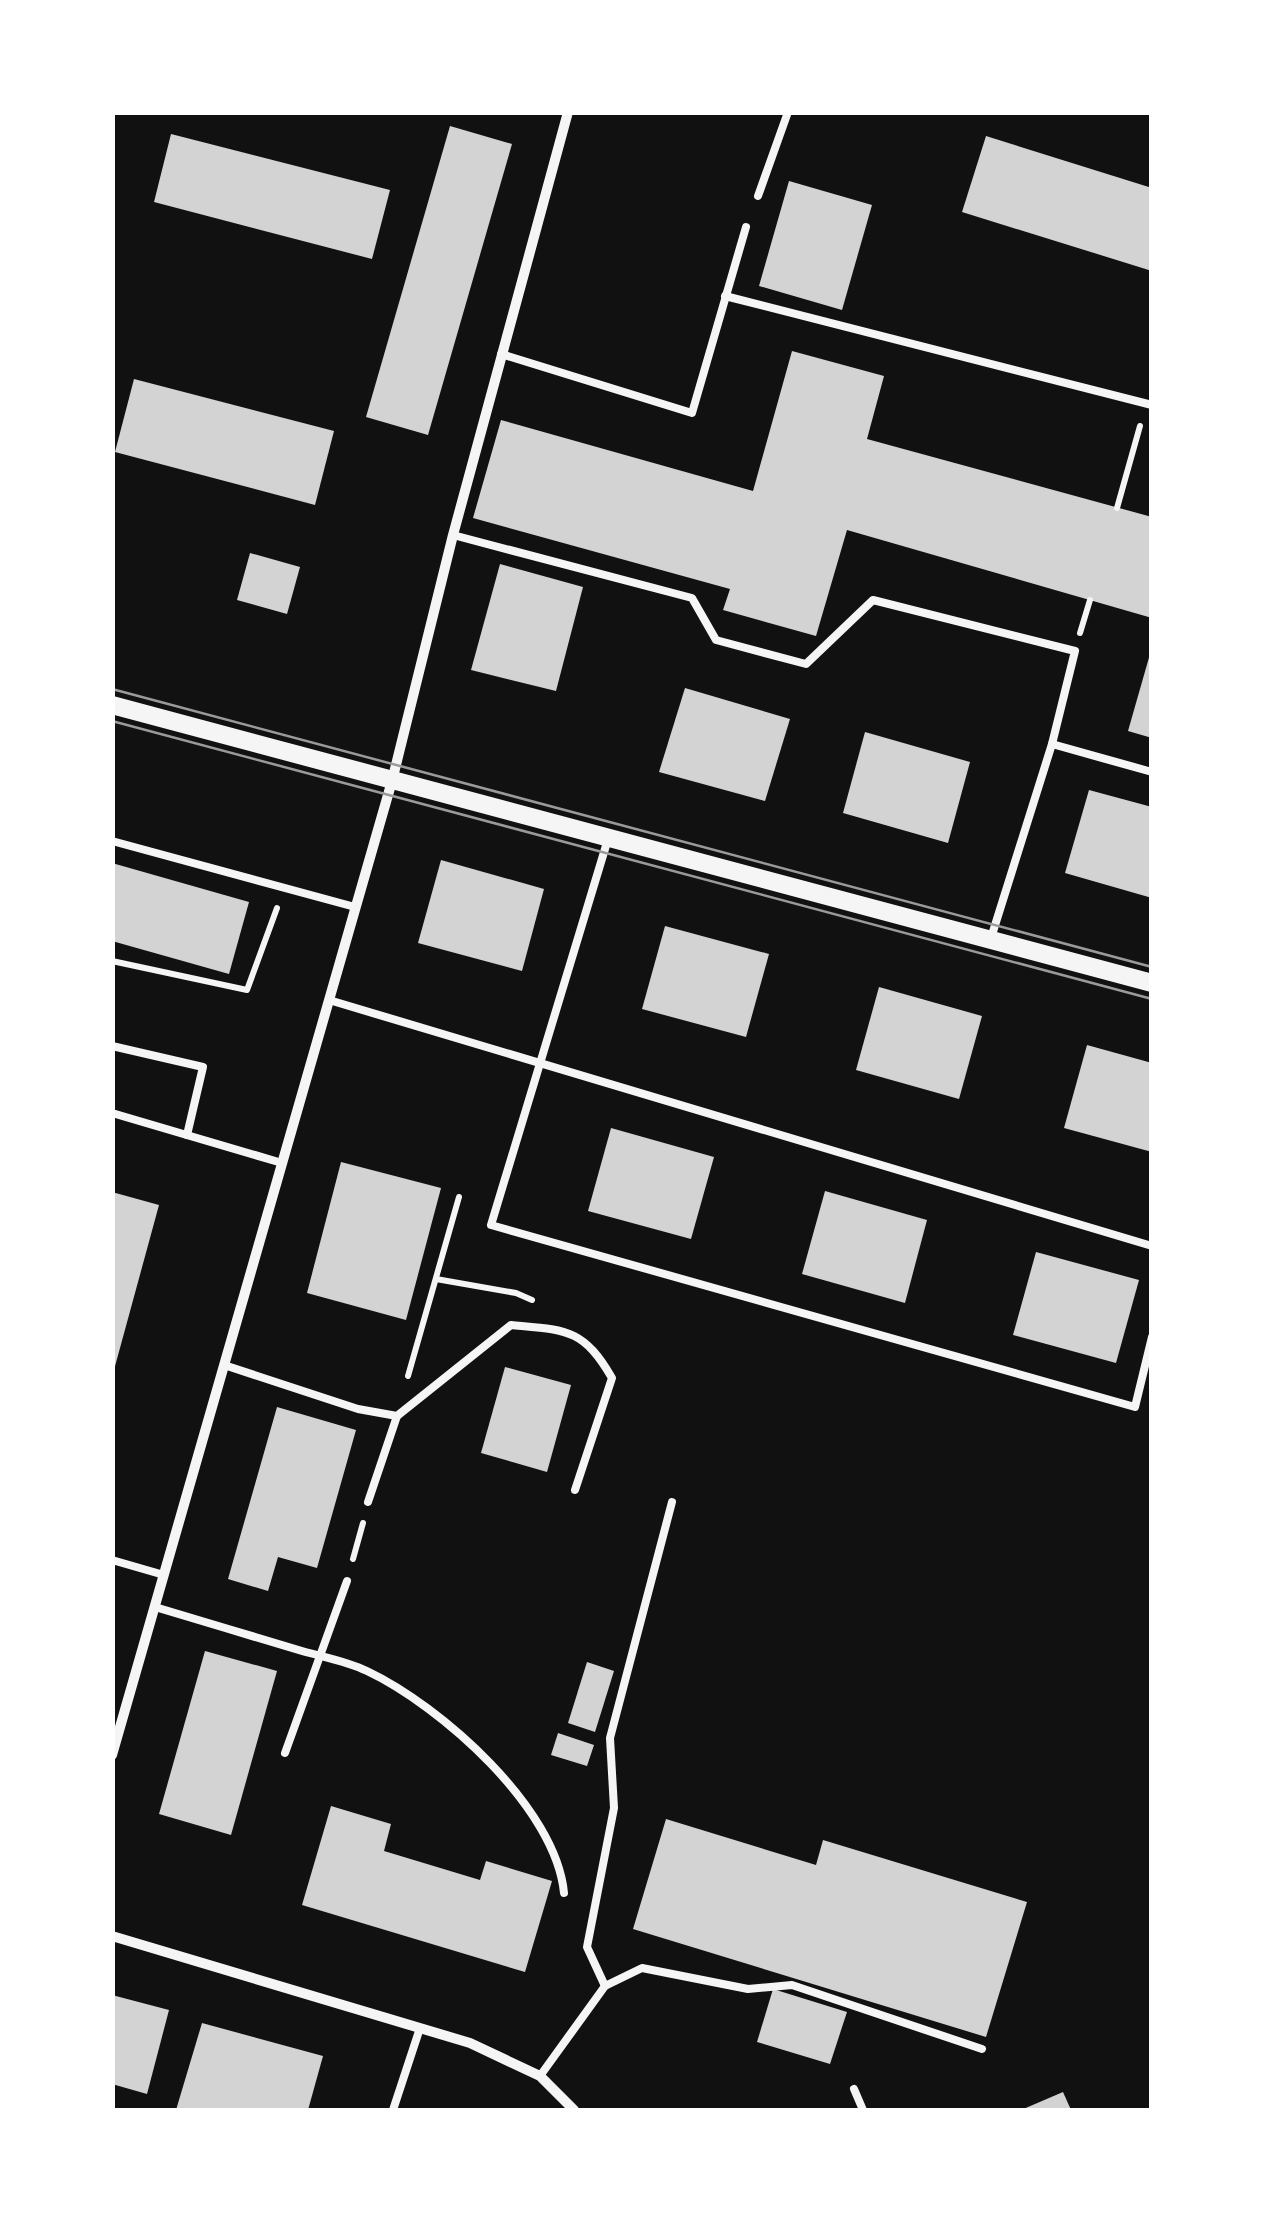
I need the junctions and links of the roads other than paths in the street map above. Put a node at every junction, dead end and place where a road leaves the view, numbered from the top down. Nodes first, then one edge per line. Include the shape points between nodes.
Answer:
1 (568, 112) edge
2 (788, 112) edge
3 (758, 196) dead end
4 (746, 228) dead end
5 (725, 296) junction
6 (501, 354) junction
7 (1149, 406) edge
8 (452, 534) junction
9 (112, 705) edge
10 (1052, 744) junction
11 (1152, 772) edge
12 (392, 782) junction
13 (608, 839) junction
14 (112, 841) edge
15 (356, 908) junction
16 (991, 940) junction
17 (1152, 983) edge
18 (329, 1000) junction
19 (112, 1046) edge
20 (542, 1064) junction
21 (112, 1113) edge
22 (186, 1135) junction
23 (282, 1163) junction
24 (1152, 1246) edge
25 (1152, 1337) edge
26 (224, 1365) junction
27 (397, 1416) junction
28 (575, 1490) dead end
29 (368, 1502) road end
30 (672, 1502) dead end
31 (112, 1560) edge
32 (164, 1575) junction
33 (347, 1582) road end
34 (155, 1607) junction
35 (321, 1656) junction
36 (285, 1753) dead end
37 (112, 1755) edge
38 (564, 1893) dead end
39 (112, 1936) edge
40 (605, 1986) junction
41 (420, 2028) junction
42 (982, 2049) dead end
43 (540, 2076) junction
44 (854, 2089) dead end
45 (393, 2110) edge
46 (574, 2110) edge
47 (862, 2110) edge

1 - 6 street
2 - 3 lane
4 - 5 lane
5 - 6 lane via 692,412
5 - 7 lane
6 - 8 street
8 - 10 lane via 692,598 716,640 806,664 872,600 1075,650
8 - 12 street
9 - 12 street
10 - 11 lane
10 - 16 lane
12 - 13 street
12 - 15 street
13 - 16 street
13 - 20 lane
14 - 15 lane
15 - 18 street
16 - 17 street
18 - 20 lane
18 - 23 street
19 - 22 lane via 203,1066
20 - 24 lane
20 - 25 lane via 491,1225 1136,1407
21 - 22 lane
22 - 23 lane
23 - 26 street
26 - 27 lane
26 - 32 street
27 - 28 lane via 511,1325 559,1330 593,1344 612,1378
27 - 29 lane
30 - 40 lane via 610,1738 614,1808 587,1947
31 - 32 lane
32 - 34 street
33 - 35 lane
34 - 35 lane
34 - 37 street
35 - 36 lane
35 - 38 lane via 400,1690 472,1746 514,1789 546,1840
39 - 41 street
40 - 42 lane via 642,1968 748,1989 792,1985
40 - 43 lane
41 - 43 street
41 - 45 lane
43 - 46 street
44 - 47 lane

